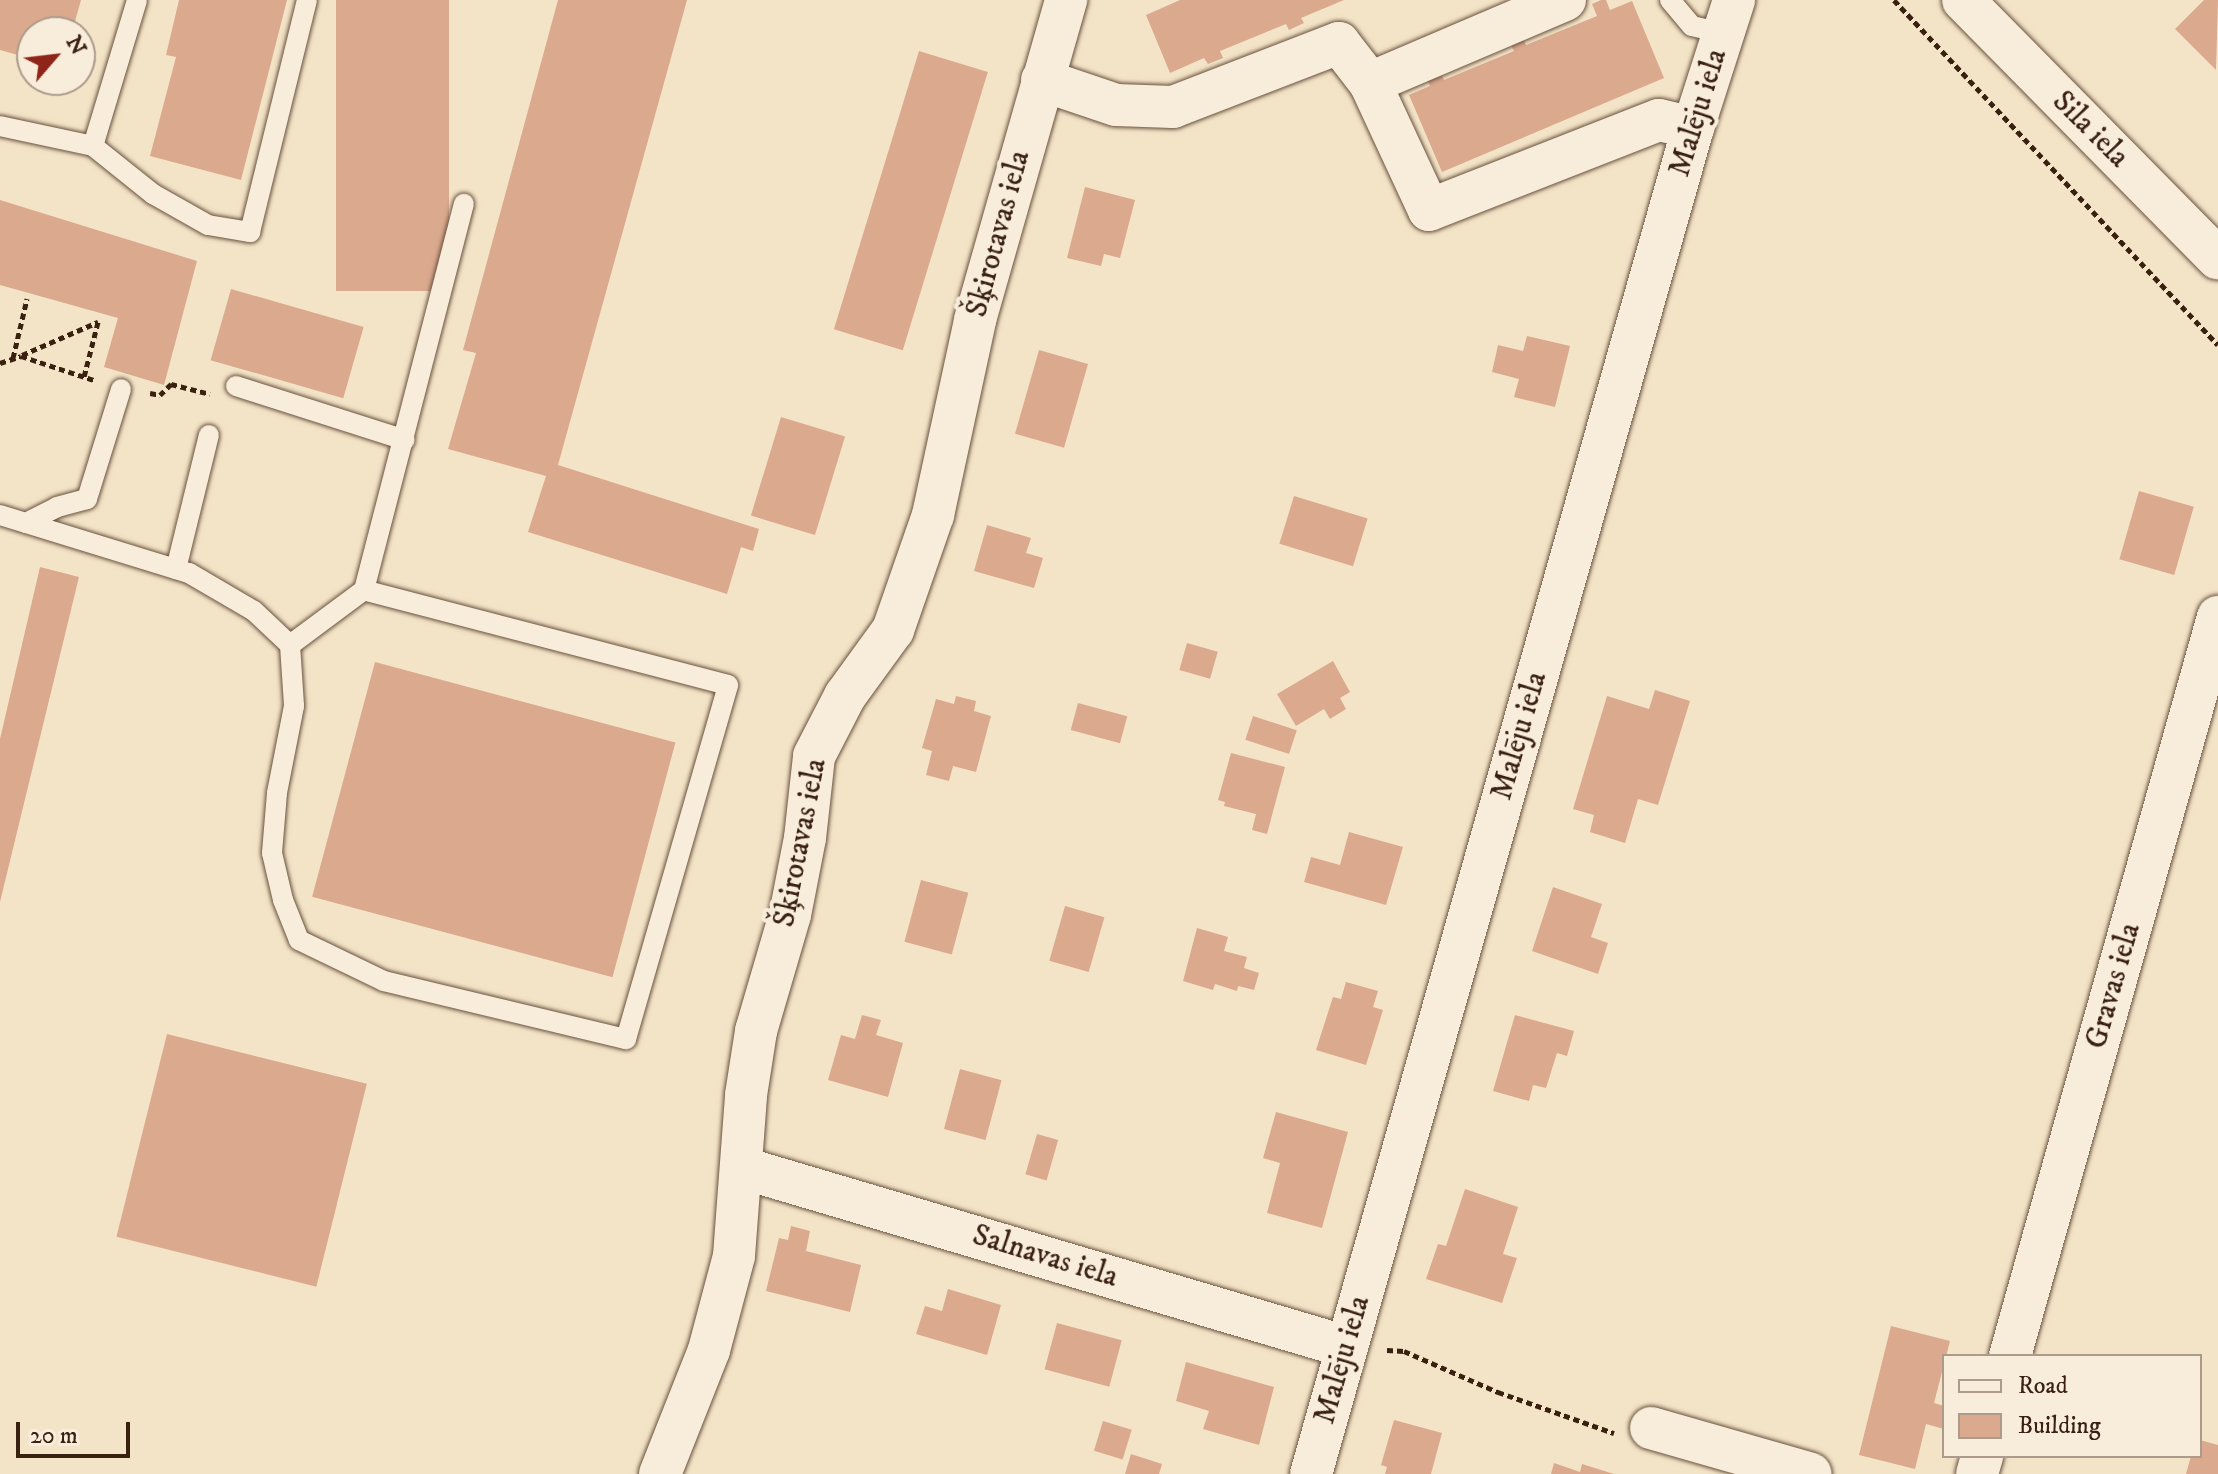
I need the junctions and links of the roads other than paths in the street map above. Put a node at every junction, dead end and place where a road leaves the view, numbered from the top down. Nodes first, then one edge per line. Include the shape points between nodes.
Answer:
1 (137, 0) edge
2 (307, 0) edge
3 (1066, 0) edge
4 (1565, 0) edge
5 (1670, 0) edge
6 (1963, 0) edge
7 (1728, 16) edge
8 (1042, 80) junction
9 (1370, 83) junction
10 (0, 126) edge
11 (1693, 128) junction
12 (93, 146) junction
13 (464, 204) dead end
14 (2218, 259) edge
15 (236, 386) road end
16 (121, 389) road end
17 (209, 435) dead end
18 (405, 440) junction
19 (0, 515) edge
20 (26, 523) junction
21 (176, 569) junction
22 (364, 590) junction
23 (2218, 617) edge
24 (290, 645) junction
25 (743, 1168) junction
26 (1347, 1347) junction
27 (2011, 1354) edge
28 (1651, 1428) road end
29 (660, 1474) edge
30 (1311, 1474) edge
31 (1811, 1474) edge

1 - 12 lane
2 - 12 lane via 250,232 208,225 153,194
3 - 8 street, Šķirotavas iela
4 - 9 street
5 - 7 lane via 1692,26
6 - 14 street, Sila iela
7 - 11 street, Malēju iela
8 - 9 street via 1116,105 1173,107 1339,43
8 - 25 street, Šķirotavas iela via 975,320 928,529 893,630 845,696 814,756 793,899 756,1031
9 - 11 street via 1429,210 1659,120
10 - 12 lane
11 - 26 street, Malēju iela
13 - 18 lane
15 - 18 lane
16 - 20 lane via 87,499
17 - 21 lane
18 - 22 lane
19 - 20 lane
20 - 21 lane
21 - 24 lane via 254,611
22 - 24 lane
22 - 24 lane via 728,685 626,1039 384,981 299,940 272,853 294,706
23 - 27 street, Gravas iela
25 - 26 street, Salnavas iela
25 - 29 street, Šķirotavas iela via 734,1256 709,1350
26 - 30 street, Malēju iela
28 - 31 street

